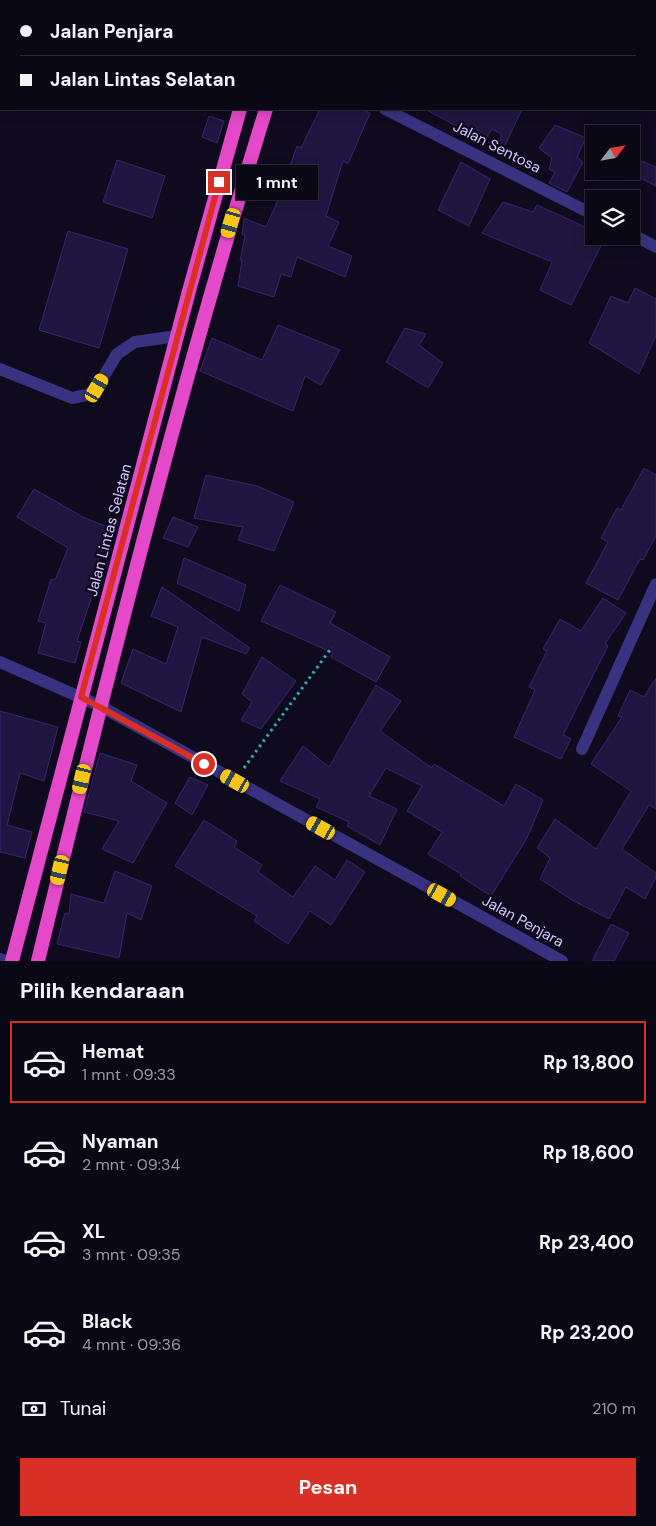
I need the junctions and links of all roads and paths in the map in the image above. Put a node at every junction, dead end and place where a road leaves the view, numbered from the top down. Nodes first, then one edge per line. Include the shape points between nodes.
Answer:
1 (240, 110) edge
2 (266, 110) edge
3 (387, 110) edge
4 (585, 210) edge
5 (640, 239) edge
6 (656, 248) edge
7 (189, 291) junction
8 (211, 298) junction
9 (177, 336) junction
10 (0, 369) edge
11 (656, 584) edge
12 (332, 647) dead end
13 (0, 662) edge
14 (81, 697) junction
15 (100, 706) junction
16 (582, 749) dead end
17 (235, 781) junction
18 (0, 959) edge
19 (11, 961) edge
20 (38, 961) edge
21 (562, 961) edge

1 - 7 highway, Jalan Lintas Selatan
2 - 8 highway
3 - 4 street, Jalan Sentosa
5 - 6 street
7 - 8 highway
7 - 9 highway, Jalan Lintas Selatan
8 - 15 highway
9 - 10 street via 135,342 117,354 97,388 87,395 72,398
9 - 14 highway, Jalan Lintas Selatan
11 - 16 street
12 - 17 path
13 - 14 street, Jalan Penjara
14 - 15 street, Jalan Penjara
14 - 19 highway, Jalan Lintas Selatan
15 - 17 street, Jalan Penjara
15 - 20 highway
17 - 21 street, Jalan Penjara
18 - 19 street

